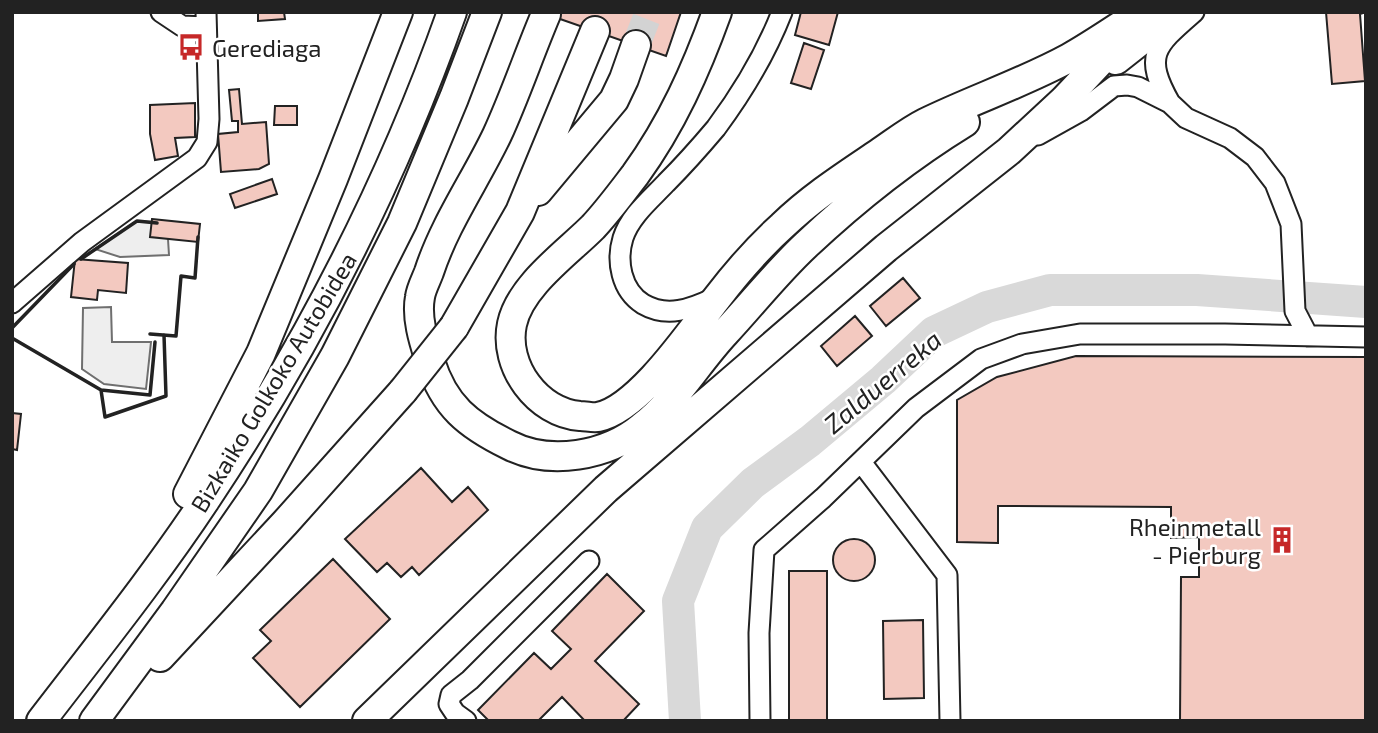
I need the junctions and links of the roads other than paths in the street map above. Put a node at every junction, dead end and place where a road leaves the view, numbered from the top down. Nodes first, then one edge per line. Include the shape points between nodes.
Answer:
1 (161, 12) edge
2 (398, 12) edge
3 (452, 12) edge
4 (487, 12) edge
5 (717, 12) edge
6 (782, 12) edge
7 (1144, 12) edge
8 (1177, 12) edge
9 (1194, 12) edge
10 (546, 14) dead end
11 (206, 19) edge
12 (595, 31) dead end
13 (636, 46) tunnel mouth
14 (1069, 58) junction
15 (1064, 100) junction
16 (1170, 103) junction
17 (1009, 151) junction
18 (520, 212) junction
19 (718, 296) junction
20 (12, 303) edge
21 (1308, 336) junction
22 (1366, 337) edge
23 (860, 462) junction
24 (589, 561) dead end
25 (149, 579) junction
26 (41, 721) edge
27 (94, 721) edge
28 (100, 721) edge
29 (368, 721) edge
30 (466, 721) edge
31 (760, 721) edge
32 (950, 721) edge

1 - 11 street via 182,26
2 - 25 highway via 261,353
3 - 25 highway, Bizkaiko Golkoko Autobidea via 394,160 313,324 206,499
4 - 27 highway, Bizkaiko Golkoko Autobidea via 402,223 335,356 258,491
5 - 19 highway via 679,106 635,175 522,302 512,325 516,365 524,381 548,405 598,418 627,404
6 - 19 street via 749,77 716,127 635,216 624,237 623,279 630,293 643,303 662,311 679,311
7 - 14 highway
7 - 15 highway
8 - 15 highway
9 - 16 street via 1159,47 1154,63
10 - 14 highway via 496,135 434,256 419,299 422,337 436,380 453,409 478,429 520,451 550,455 597,451 642,428 804,246 887,174
11 - 20 street via 209,119 207,142 197,158 82,242
12 - 18 highway
13 - 18 highway via 614,100
14 - 19 highway via 922,125 820,192 780,227
15 - 17 highway
16 - 17 street via 1138,87 1114,86
16 - 21 street via 1186,118 1230,138 1255,157 1275,183 1291,224 1295,311
17 - 29 highway via 886,248 606,489
18 - 28 highway, bridge via 454,327 402,391
21 - 22 street
21 - 23 street via 1080,334 1022,344 981,359 916,408
23 - 31 street via 764,550
23 - 32 street via 947,575
24 - 30 street via 451,695 449,704
25 - 26 highway, Bizkaiko Golkoko Autobidea

